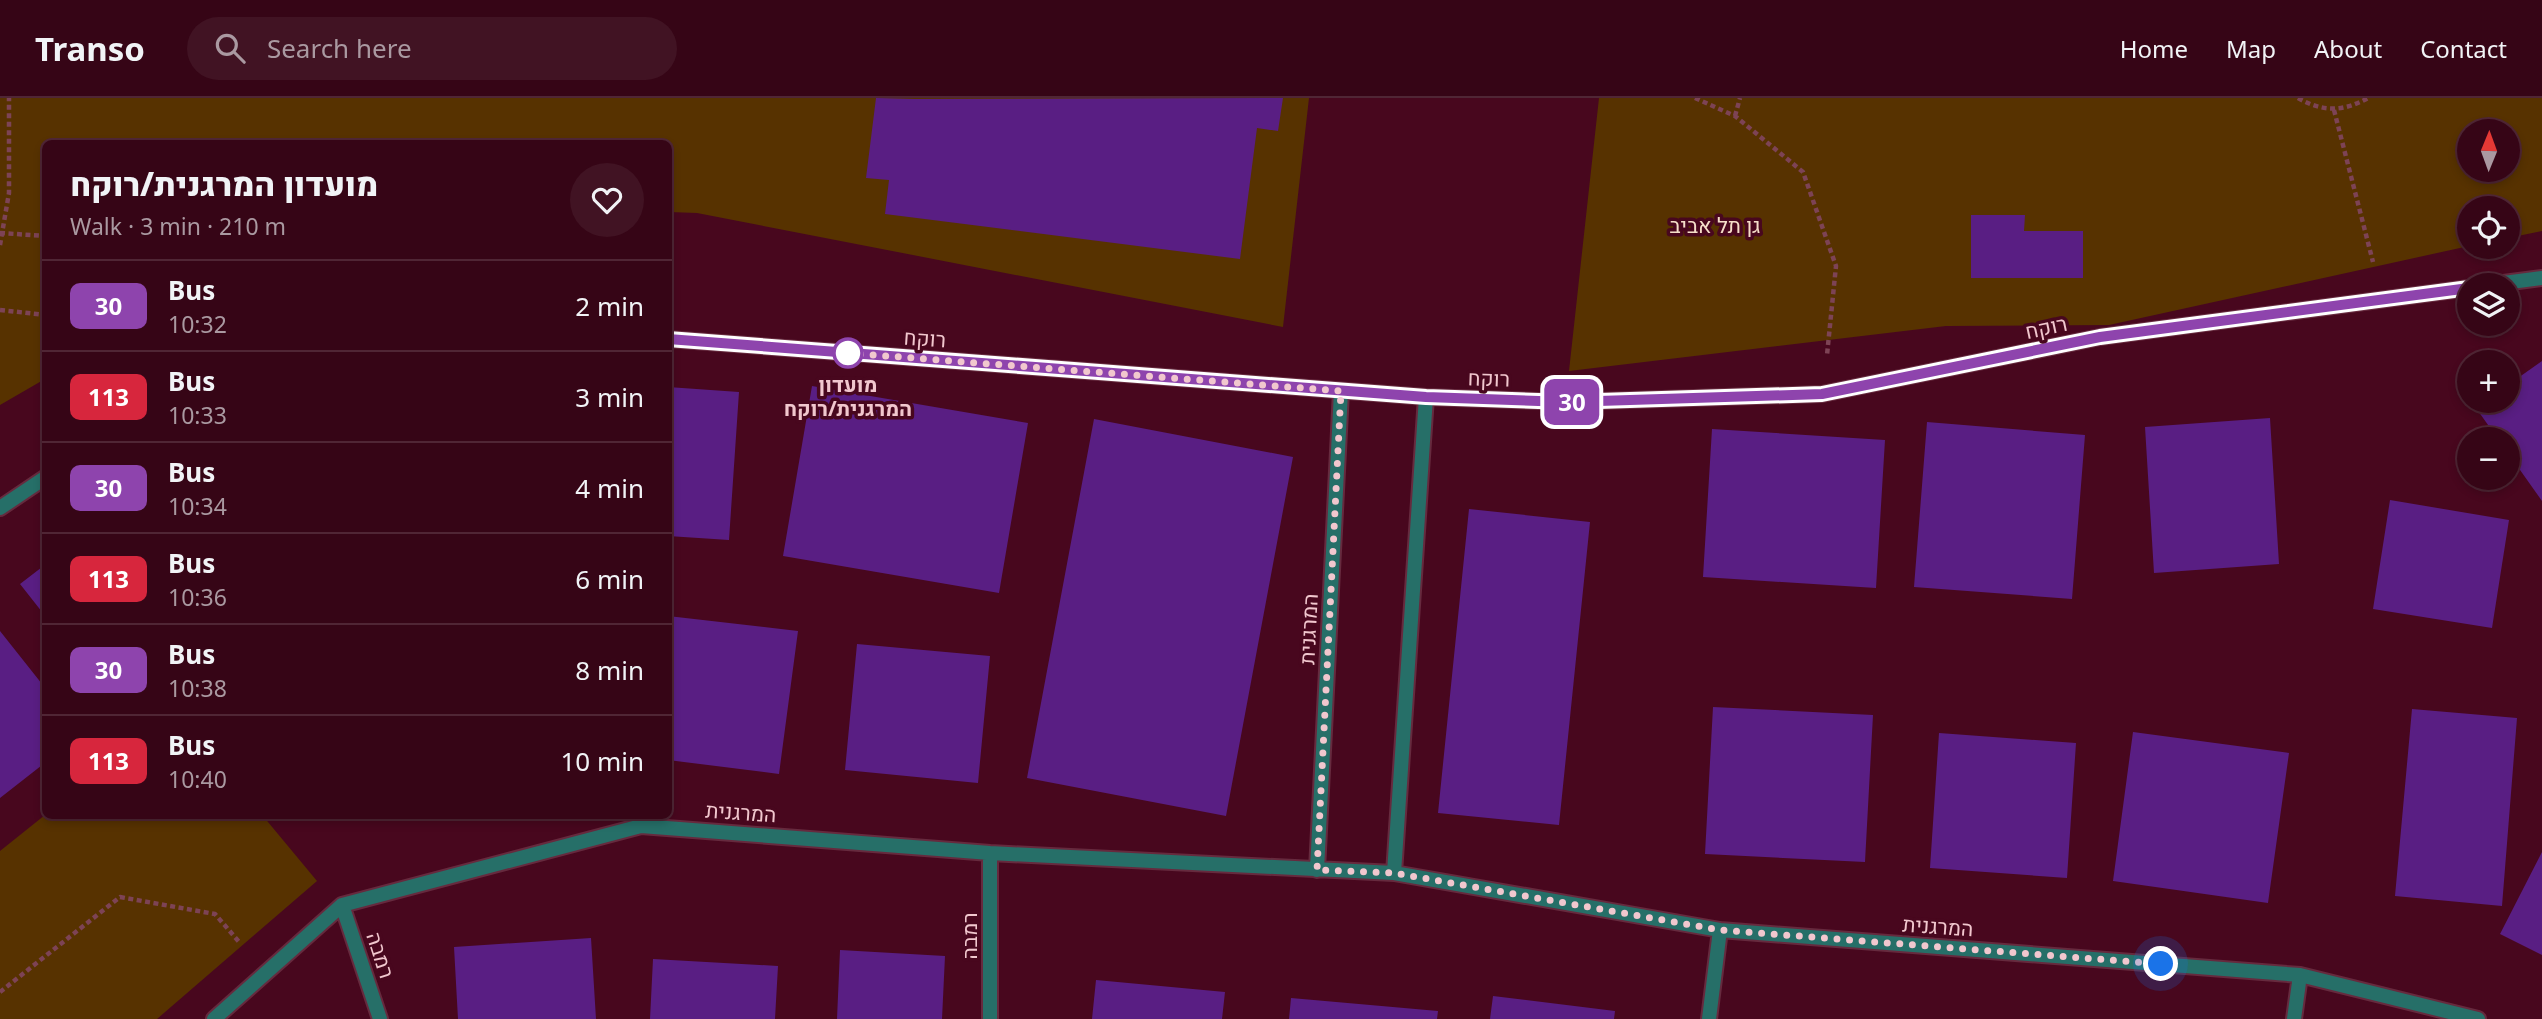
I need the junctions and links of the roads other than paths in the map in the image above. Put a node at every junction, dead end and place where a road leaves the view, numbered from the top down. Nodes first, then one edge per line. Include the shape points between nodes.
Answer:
1 (2542, 278) edge
2 (2520, 281) edge
3 (2457, 290) edge
4 (672, 339) edge
5 (1341, 391) junction
6 (1426, 397) junction
7 (42, 480) edge
8 (0, 508) edge
9 (990, 853) junction
10 (1317, 870) junction
11 (1394, 873) junction
12 (342, 905) junction
13 (1720, 930) junction
14 (2300, 975) junction
15 (214, 1019) edge
16 (380, 1019) edge
17 (990, 1019) edge
18 (1709, 1019) edge
19 (2294, 1019) edge
20 (2478, 1019) edge

1 - 2 street
3 - 6 street, רוקח via 2100,337 1822,394 1567,402
4 - 5 street, רוקח
5 - 6 street, רוקח
5 - 10 street, המרגנית
6 - 11 street
7 - 8 street
9 - 10 street, המרגנית
9 - 12 street, המרגנית via 641,826
9 - 17 street, רמבה
10 - 11 street, המרגנית
11 - 13 street, המרגנית
12 - 15 street, המרגנית
12 - 16 street, רמבה
13 - 14 street, המרגנית
13 - 18 street
14 - 19 street
14 - 20 street, המרגנית

